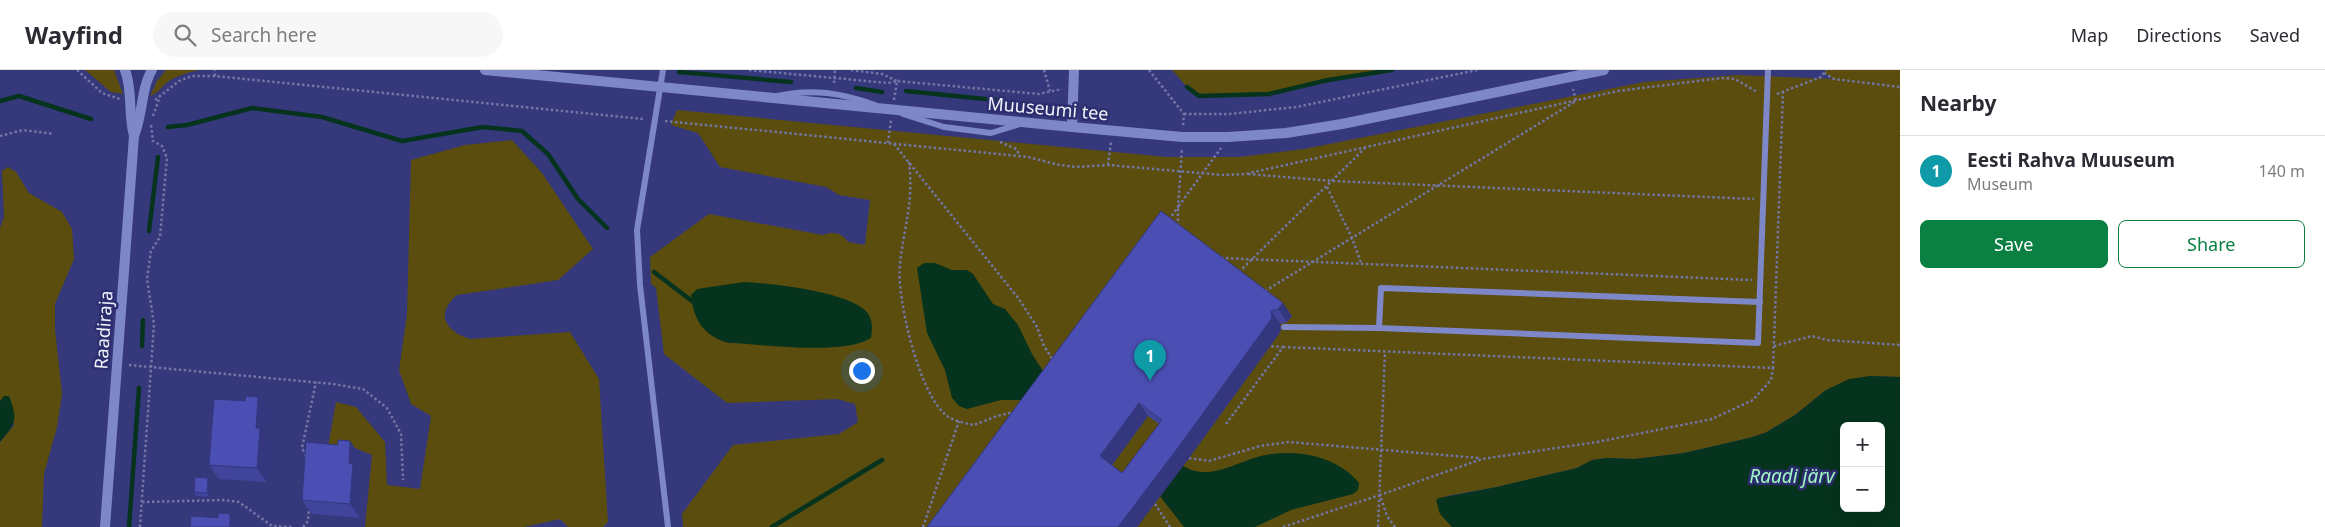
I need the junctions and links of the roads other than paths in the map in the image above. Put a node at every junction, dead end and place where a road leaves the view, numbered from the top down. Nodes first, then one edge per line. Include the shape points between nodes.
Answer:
1 (125, 70) edge
2 (152, 70) edge
3 (485, 70) edge
4 (493, 70) edge
5 (663, 70) edge
6 (1074, 70) edge
7 (1604, 70) edge
8 (1768, 70) edge
9 (660, 88) junction
10 (1072, 127) junction
11 (134, 136) junction
12 (1760, 302) junction
13 (1284, 327) dead end
14 (1379, 328) junction
15 (105, 527) edge
16 (668, 527) edge

1 - 11 street, Raadiraja
2 - 11 street, Raadiraja
3 - 4 street, Muuseumi tee
4 - 9 street, Muuseumi tee
5 - 9 lane
6 - 10 street
7 - 10 street, Muuseumi tee via 1286,133 1182,137
8 - 12 lane
9 - 10 street, Muuseumi tee
9 - 16 lane via 637,230 640,285
11 - 15 street, Raadiraja
12 - 14 lane via 1381,288
12 - 14 lane via 1758,343
13 - 14 lane

